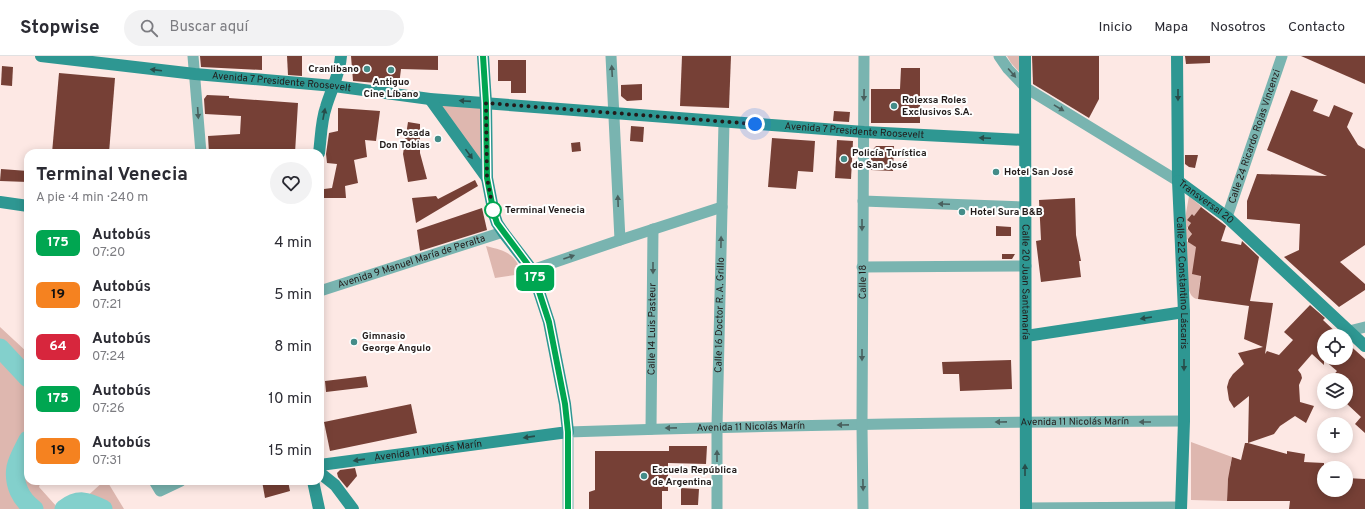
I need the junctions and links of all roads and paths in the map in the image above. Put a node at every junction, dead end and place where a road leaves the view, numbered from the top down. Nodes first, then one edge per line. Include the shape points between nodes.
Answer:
1 (41, 56) edge
2 (193, 56) edge
3 (342, 56) edge
4 (483, 56) edge
5 (612, 56) edge
6 (864, 56) edge
7 (1000, 56) edge
8 (1025, 56) edge
9 (1177, 56) edge
10 (1282, 56) edge
11 (195, 74) junction
12 (334, 86) junction
13 (1026, 88) junction
14 (430, 99) junction
15 (486, 103) junction
16 (614, 113) junction
17 (724, 122) junction
18 (864, 132) junction
19 (1024, 140) junction
20 (201, 149) edge
21 (320, 149) edge
22 (487, 178) junction
23 (1178, 181) junction
24 (862, 201) junction
25 (0, 202) edge
26 (24, 205) edge
27 (722, 207) junction
28 (1025, 207) junction
29 (1227, 217) junction
30 (653, 229) junction
31 (504, 232) junction
32 (620, 240) junction
33 (1026, 266) junction
34 (862, 267) junction
35 (532, 270) junction
36 (324, 290) edge
37 (1184, 312) junction
38 (1365, 327) edge
39 (1346, 329) edge
40 (1353, 330) edge
41 (1353, 335) edge
42 (1026, 336) junction
43 (1365, 346) edge
44 (1184, 421) junction
45 (1025, 422) junction
46 (862, 425) junction
47 (717, 427) junction
48 (652, 429) junction
49 (568, 432) junction
50 (324, 464) edge
51 (324, 476) edge
52 (156, 485) edge
53 (173, 485) edge
54 (314, 485) edge
55 (1181, 508) edge
56 (319, 509) edge
57 (353, 509) edge
58 (568, 509) edge
59 (717, 509) edge
60 (863, 509) edge
61 (1026, 509) edge

11 -> 1 street, Avenida 7 Presidente Roosevelt
2 - 11 street
3 - 12 street
4 - 15 street
16 -> 5 street
6 -> 18 street, Calle 18
7 -> 13 street, Transversal 20
8 - 13 street, Calle 20 Juan Santamaría
9 -> 23 street, Calle 22 Constantino Láscaris
10 - 29 street, Calle 24 Ricardo Rojas Vincenzi
11 - 12 street, Avenida 7 Presidente Roosevelt
11 -> 20 street
12 - 14 street, Avenida 7 Presidente Roosevelt
21 -> 12 street via 326,108
13 - 19 street, Calle 20 Juan Santamaría
13 -> 23 street, Transversal 20
15 -> 14 street, Avenida 7 Presidente Roosevelt
14 -> 22 street
15 - 16 street, Avenida 7 Presidente Roosevelt
15 - 22 street
16 - 17 street, Avenida 7 Presidente Roosevelt
32 -> 16 street
17 - 18 street, Avenida 7 Presidente Roosevelt
17 - 27 street, Calle 16 Doctor R. A. Grillo
19 -> 18 street, Avenida 7 Presidente Roosevelt
18 - 24 street, Calle 18
19 - 28 street, Calle 20 Juan Santamaría
22 - 31 street via 494,214
23 - 29 street, Transversal 20
23 - 37 street, Calle 22 Constantino Láscaris
28 -> 24 street
24 -> 34 street, Calle 18
25 - 26 street
27 - 30 street
47 -> 27 street, Calle 16 Doctor R. A. Grillo
28 - 33 street, Calle 20 Juan Santamaría
29 - 39 street, Transversal 20
30 - 32 street
30 -> 48 street, Calle 14 Luis Pasteur
31 - 35 street
31 - 36 street, Avenida 9 Manuel María de Peralta
35 -> 32 street
33 - 34 street
33 - 42 street, Calle 20 Juan Santamaría
34 -> 46 street, Calle 18
35 - 49 street via 556,351
37 -> 42 street
37 -> 44 street, Calle 22 Constantino Láscaris
38 - 40 street
41 - 43 street, Transversal 20
42 - 45 street, Calle 20 Juan Santamaría
44 -> 45 street, Avenida 11 Nicolás Marín
44 - 55 street, Calle 22 Constantino Láscaris
45 -> 46 street, Avenida 11 Nicolás Marín
61 -> 45 street, Calle 20 Juan Santamaría
46 -> 47 street, Avenida 11 Nicolás Marín
46 -> 60 street, Calle 18
47 -> 48 street, Avenida 11 Nicolás Marín
59 -> 47 street, Calle 16 Doctor R. A. Grillo
48 - 49 street, Avenida 11 Nicolás Marín
49 -> 50 street, Avenida 11 Nicolás Marín
49 - 58 street
51 - 57 street via 335,485
52 - 53 street via 160,492
54 - 56 street
55 - 61 street

